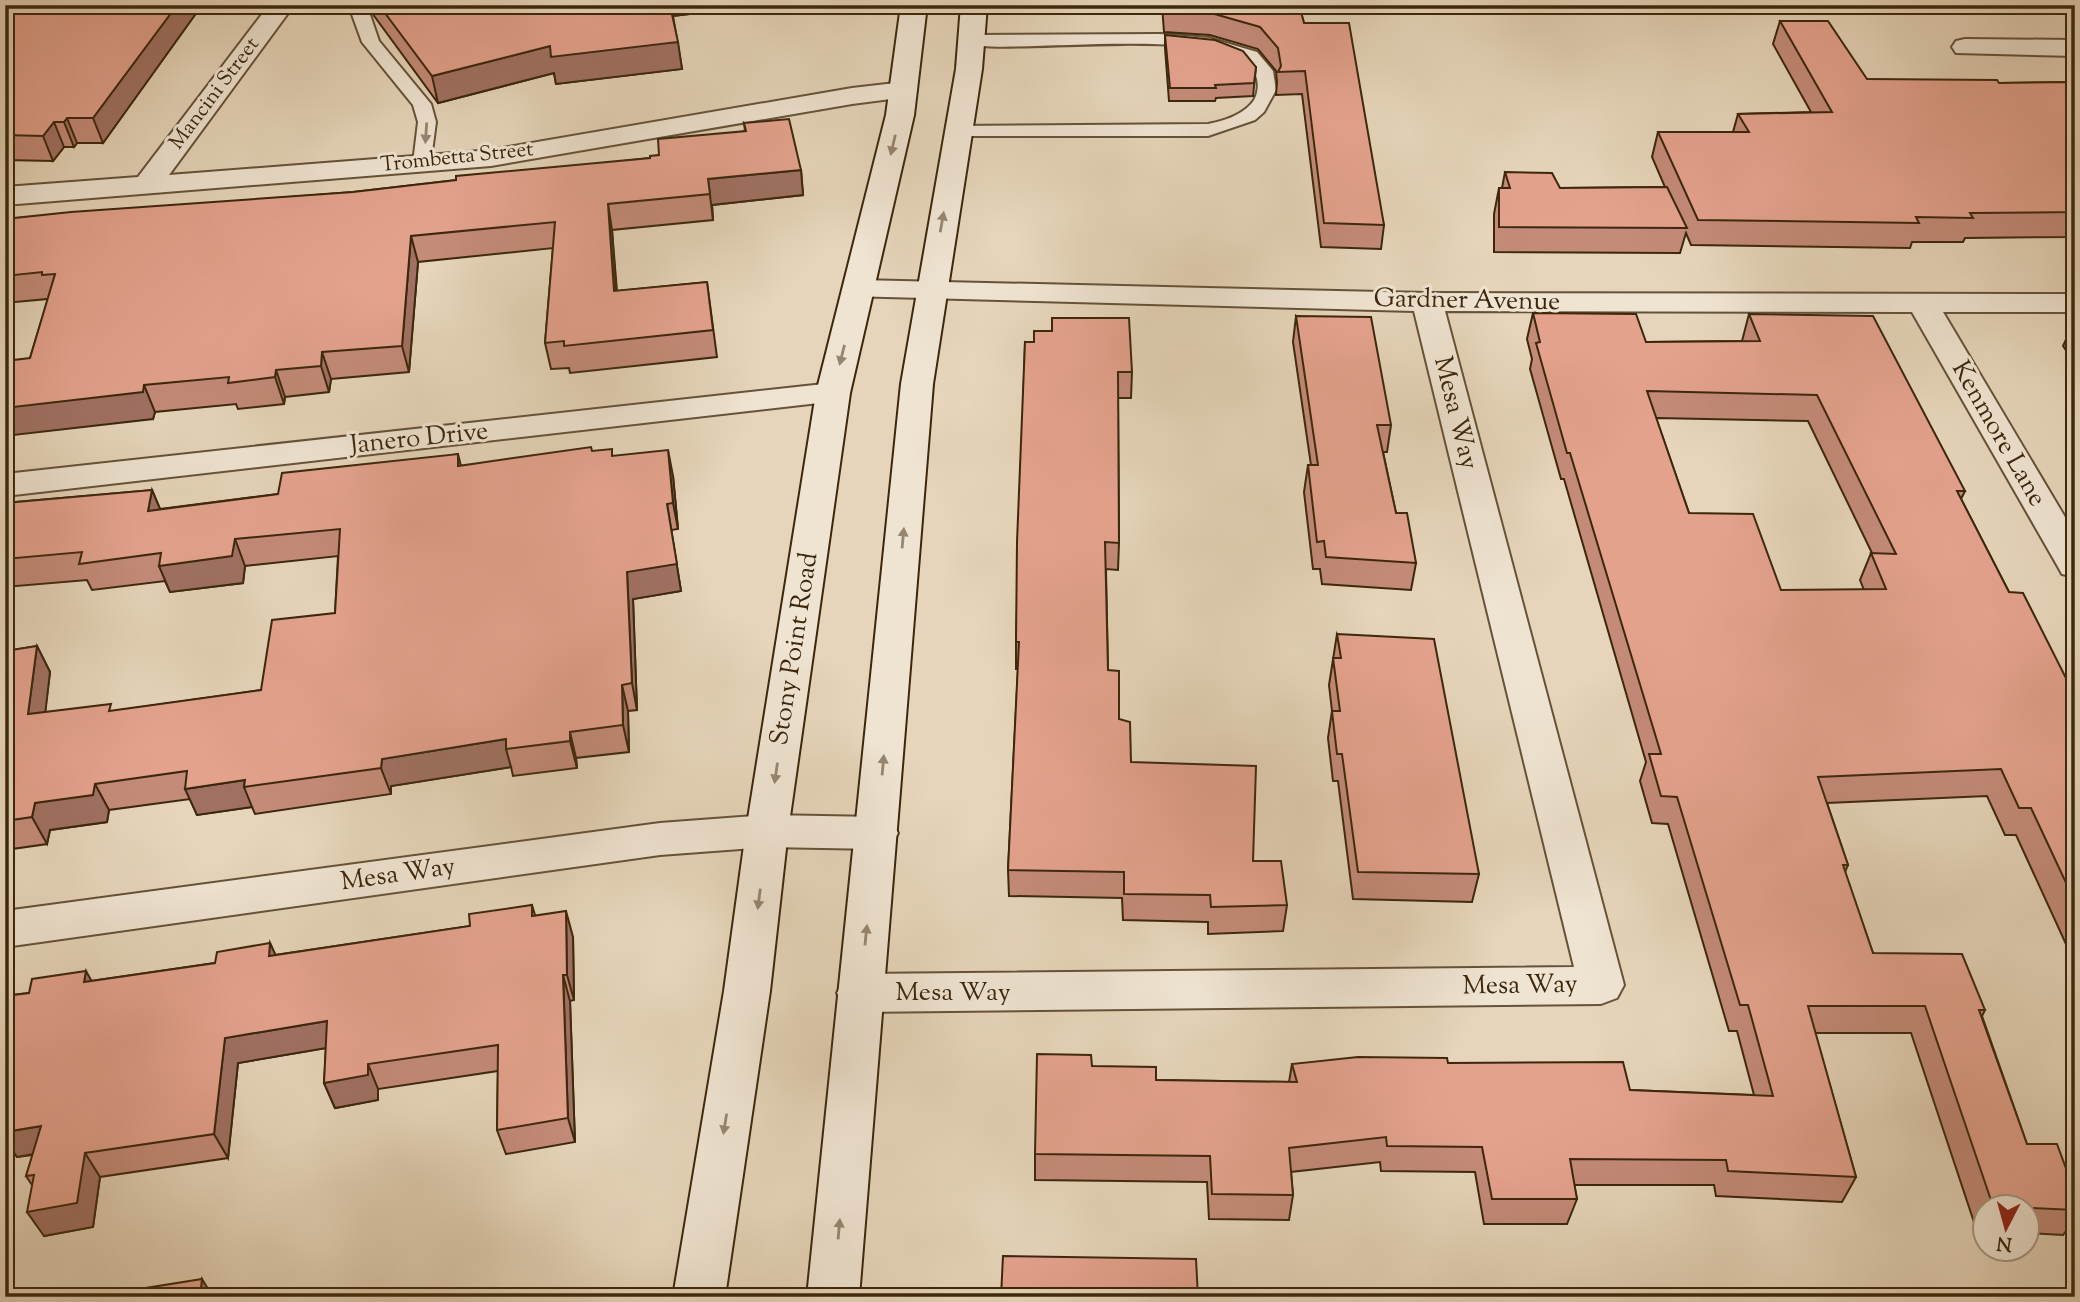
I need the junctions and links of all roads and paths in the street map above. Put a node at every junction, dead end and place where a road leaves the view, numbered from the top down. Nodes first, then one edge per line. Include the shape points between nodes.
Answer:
1 (282, 5) edge
2 (361, 5) edge
3 (914, 5) edge
4 (974, 5) edge
5 (972, 40) junction
6 (1965, 47) dead end
7 (2075, 48) edge
8 (904, 90) junction
9 (958, 130) junction
10 (423, 163) junction
11 (148, 183) junction
12 (5, 197) edge
13 (859, 289) junction
14 (931, 289) junction
15 (1427, 302) junction
16 (1922, 303) junction
17 (2075, 303) edge
18 (833, 393) junction
19 (5, 485) edge
20 (2075, 565) edge
21 (767, 831) junction
22 (877, 833) junction
23 (5, 929) edge
24 (860, 993) junction
25 (699, 1297) edge
26 (833, 1297) edge

1 - 11 street, Mancini Street
2 -> 10 lane via 371,42 422,104 427,122
3 - 8 street, Stony Point Road
4 - 5 street
5 - 9 street
5 - 9 lane via 1197,41 1255,58 1264,66 1267,88 1250,115 1208,130
6 - 7 street
8 - 10 street, Trombetta Street via 491,158
8 -> 13 street, Stony Point Road
14 -> 9 street
10 - 11 street, Trombetta Street
11 - 12 street, Trombetta Street
13 - 14 street, Gardner Avenue
13 -> 18 street, Stony Point Road
14 - 15 street, Gardner Avenue
22 -> 14 street via 917,384
15 - 16 street, Gardner Avenue
15 - 24 street, Mesa Way via 1601,985
16 - 17 street, Gardner Avenue
16 - 20 street, Kenmore Lane
18 - 19 street, Janero Drive
18 -> 21 street, Stony Point Road
21 - 22 street, Mesa Way
21 - 23 street, Mesa Way via 646,841
21 -> 25 street, Stony Point Road
24 -> 22 street
26 -> 24 street

